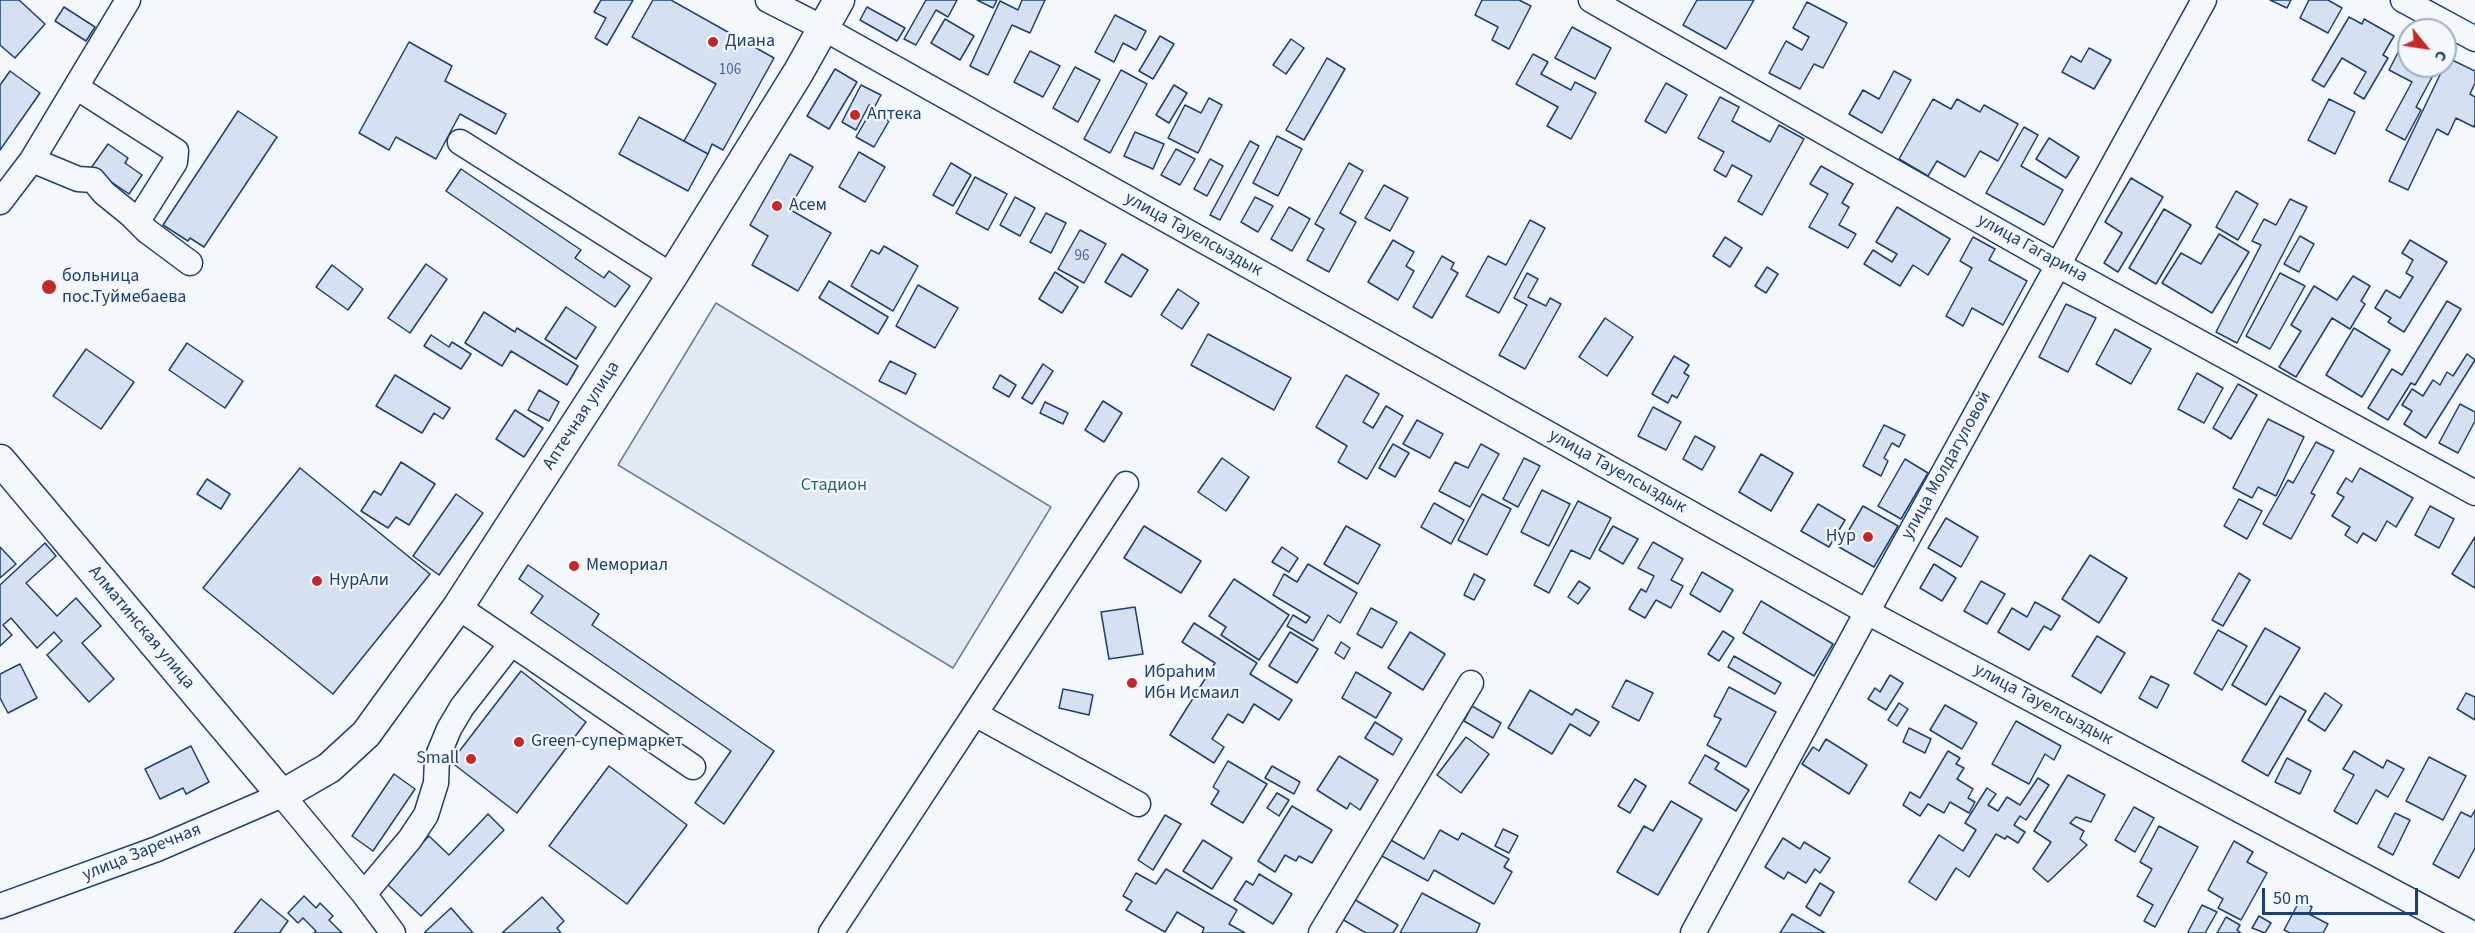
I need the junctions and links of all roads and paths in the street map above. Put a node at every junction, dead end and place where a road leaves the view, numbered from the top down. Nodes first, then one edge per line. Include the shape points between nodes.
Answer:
1 (128, 0) edge
2 (768, 0) edge
3 (839, 0) edge
4 (1591, 0) edge
5 (2204, 0) edge
6 (2403, 0) edge
7 (825, 29) junction
8 (2475, 39) edge
9 (76, 87) junction
10 (460, 142) dead end
11 (32, 160) junction
12 (0, 202) edge
13 (131, 215) junction
14 (190, 263) dead end
15 (2058, 265) junction
16 (672, 276) junction
17 (0, 460) edge
18 (1126, 484) dead end
19 (2475, 493) edge
20 (458, 608) junction
21 (1867, 612) junction
22 (511, 644) junction
23 (1471, 683) dead end
24 (975, 714) junction
25 (693, 767) dead end
26 (282, 795) junction
27 (1138, 804) dead end
28 (364, 894) junction
29 (0, 906) edge
30 (393, 933) edge
31 (831, 933) edge
32 (1321, 933) edge
33 (1693, 933) edge
34 (2471, 933) edge

1 - 9 street
2 - 7 street, улица Тауелсыздык
3 - 7 main road, Аптечная улица
4 - 15 street, улица Гагарина
5 - 15 street, улица Молдагуловой
6 - 8 street
7 - 16 main road, Аптечная улица
7 - 21 street, улица Тауелсыздык
9 - 11 street
9 - 13 street via 176,151 175,162 141,216
10 - 16 street
11 - 12 street
11 - 13 street via 93,180
13 - 14 street
15 - 19 street, улица Гагарина
15 - 21 street, улица Молдагуловой
16 - 20 main road, Аптечная улица
17 - 26 main road, Алматинская улица
18 - 24 street
20 - 22 street
20 - 26 main road, Аптечная улица via 366,734 329,768
21 - 33 street, улица Молдагуловой
21 - 34 street, улица Тауелсыздык
22 - 25 street
22 - 28 street via 449,729 437,758 436,783 426,815
23 - 32 street
24 - 27 street
24 - 31 street
26 - 28 street
26 - 29 street, улица Заречная via 157,849
28 - 30 street

